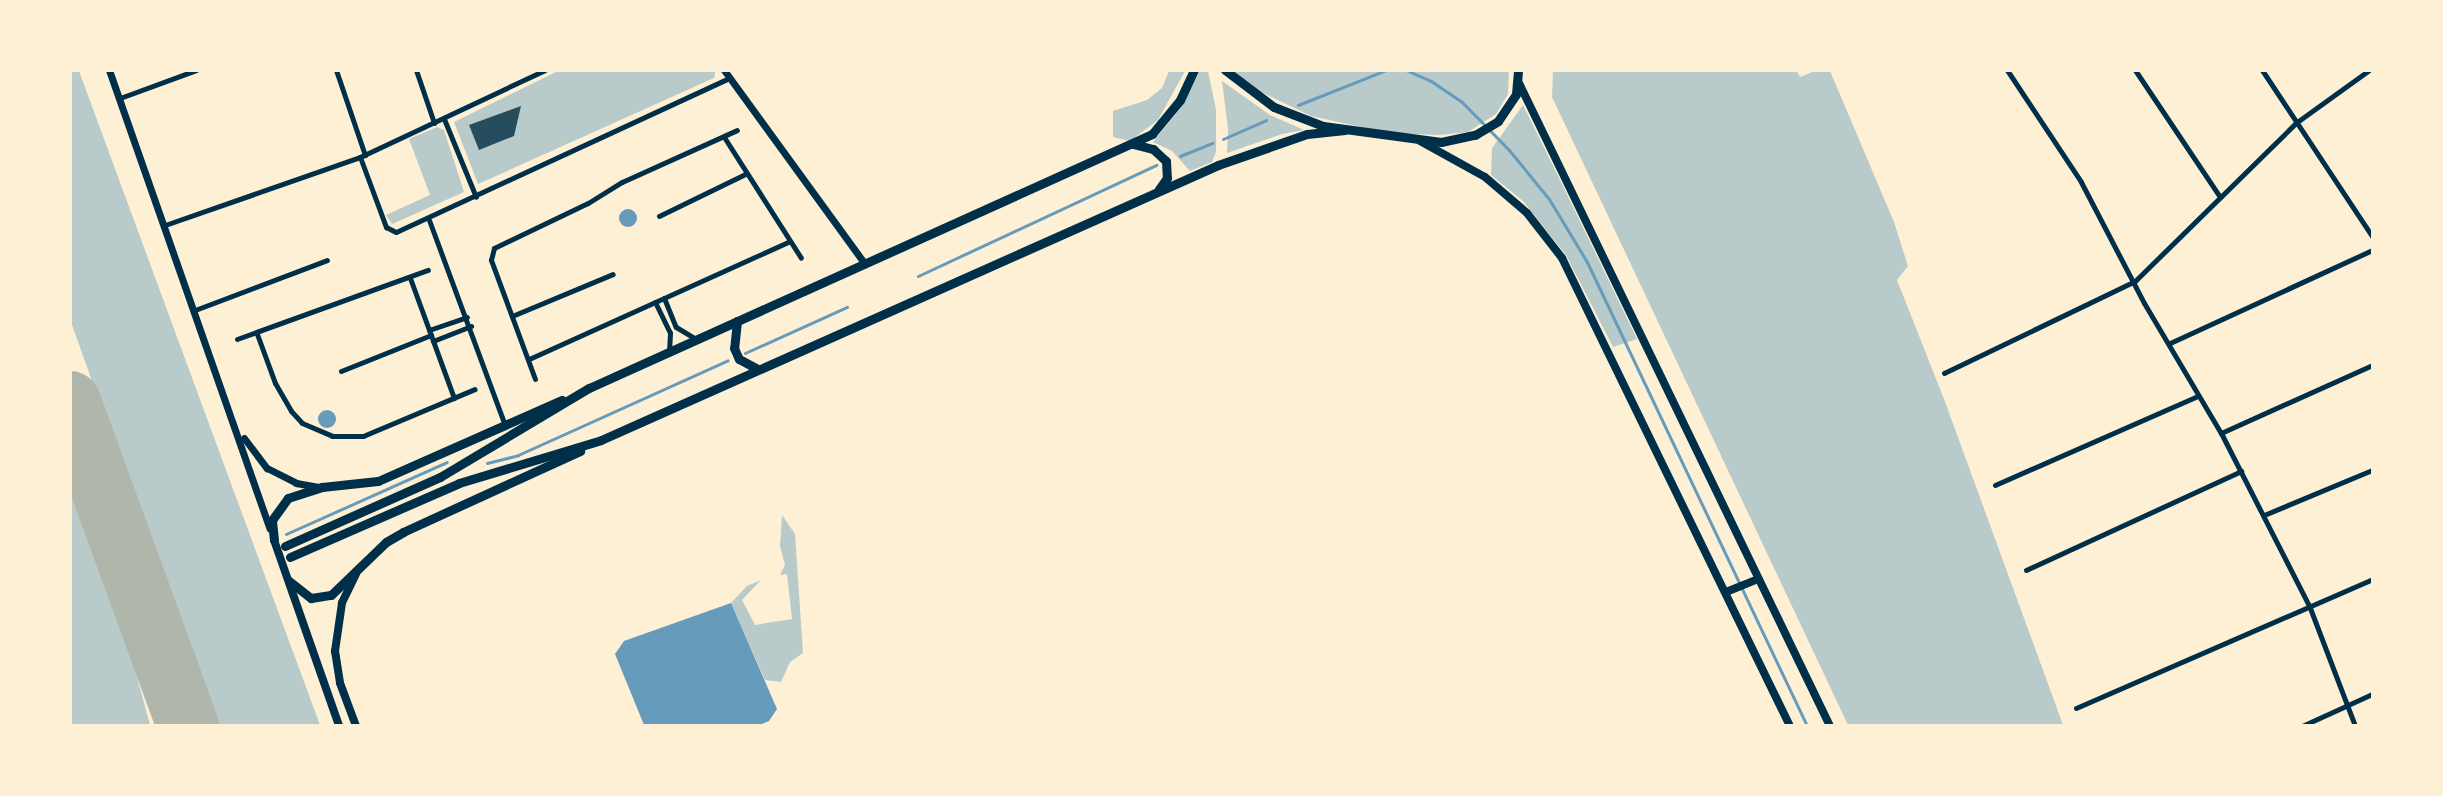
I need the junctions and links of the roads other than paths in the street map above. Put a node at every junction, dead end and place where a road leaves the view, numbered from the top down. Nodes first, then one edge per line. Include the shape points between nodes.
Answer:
1 (109, 70) edge
2 (196, 70) edge
3 (336, 70) edge
4 (416, 70) edge
5 (545, 70) edge
6 (724, 70) edge
7 (1194, 70) edge
8 (1225, 70) edge
9 (1525, 70) edge
10 (2007, 70) edge
11 (2135, 70) edge
12 (2262, 70) edge
13 (2369, 70) edge
14 (730, 78) junction
15 (1519, 78) edge
16 (120, 98) junction
17 (444, 119) junction
18 (2297, 122) junction
19 (434, 123) junction
20 (737, 130) dead end
21 (1345, 130) junction
22 (724, 137) junction
23 (1420, 141) junction
24 (1133, 144) junction
25 (363, 156) junction
26 (745, 174) junction
27 (1157, 190) junction
28 (476, 197) junction
29 (2220, 197) junction
30 (659, 216) dead end
31 (429, 220) junction
32 (165, 225) junction
33 (2373, 236) edge
34 (790, 241) junction
35 (2373, 250) edge
36 (801, 258) dead end
37 (327, 260) dead end
38 (865, 264) junction
39 (428, 270) dead end
40 (613, 274) dead end
41 (410, 278) junction
42 (2135, 281) junction
43 (664, 298) junction
44 (655, 302) junction
45 (195, 310) junction
46 (512, 316) junction
47 (467, 318) junction
48 (737, 321) junction
49 (471, 326) junction
50 (257, 334) junction
51 (431, 335) junction
52 (237, 339) dead end
53 (697, 339) junction
54 (2170, 343) junction
55 (664, 354) junction
56 (529, 359) junction
57 (2373, 365) edge
58 (756, 368) junction
59 (341, 371) dead end
60 (1944, 373) dead end
61 (535, 379) dead end
62 (589, 388) junction
63 (475, 389) dead end
64 (2198, 396) junction
65 (454, 398) junction
66 (505, 425) junction
67 (238, 429) junction
68 (2221, 433) junction
69 (602, 440) junction
70 (2373, 470) edge
71 (2241, 471) junction
72 (1995, 485) dead end
73 (321, 487) junction
74 (2264, 515) junction
75 (274, 540) junction
76 (285, 546) dead end
77 (290, 557) dead end
78 (2025, 570) dead end
79 (356, 574) junction
80 (1759, 579) junction
81 (2373, 579) edge
82 (289, 581) junction
83 (1729, 591) junction
84 (2310, 608) junction
85 (2373, 694) edge
86 (2347, 706) junction
87 (2076, 708) dead end
88 (339, 726) edge
89 (356, 726) edge
90 (1790, 726) edge
91 (1830, 726) edge
92 (2302, 726) edge
93 (2355, 726) edge

1 - 16 street
2 - 16 street
3 - 25 street
4 - 19 street
5 - 17 street
6 - 14 street
7 - 24 highway via 1167,118 1152,134
8 - 21 highway via 1274,107
9 - 15 highway
10 - 42 street via 2081,182
11 - 29 street
12 - 18 street
13 - 18 street
14 - 28 street
14 - 38 street
15 - 23 highway via 1512,104 1486,131 1465,138
15 - 80 main road
16 - 32 street
17 - 19 street
17 - 28 street
18 - 29 street
18 - 33 street
19 - 25 street
20 - 22 street
21 - 23 highway
21 - 27 highway via 1307,134 1273,144
22 - 26 street
22 - 46 street via 622,182 588,203 494,248 491,260
23 - 83 main road via 1485,177 1527,213 1562,258
24 - 27 highway via 1153,149 1166,161 1167,178
24 - 38 highway
25 - 31 street via 386,226 396,232
25 - 32 street
26 - 30 street
26 - 34 street
27 - 58 highway
28 - 31 street
29 - 42 street
31 - 47 street
32 - 45 street
34 - 36 street
34 - 43 street
35 - 54 street
37 - 45 street
38 - 48 highway
39 - 41 street
40 - 46 street
41 - 50 street
41 - 51 street
42 - 54 street
42 - 60 street
43 - 44 street
43 - 53 street via 678,329
44 - 55 street via 670,333 670,350
44 - 56 street
45 - 67 street
46 - 56 street
47 - 49 street
47 - 51 street
48 - 53 highway
48 - 58 highway via 734,348 739,359
49 - 51 street
49 - 66 street
50 - 52 street
50 - 65 street via 275,383 291,411 302,423 332,436 363,436
51 - 59 street
51 - 65 street
53 - 55 highway
54 - 64 street
55 - 62 highway
56 - 61 street
57 - 68 street
58 - 69 highway
62 - 66 highway
62 - 76 highway via 440,477
63 - 65 street
64 - 68 street
64 - 72 street
66 - 73 highway via 378,480
67 - 73 street via 267,468 296,483
67 - 75 street
68 - 71 street
69 - 77 highway via 459,483
69 - 79 highway via 403,532 386,542
70 - 74 street
71 - 74 street
71 - 78 street
73 - 75 highway via 288,498 277,509 272,520
74 - 84 street
75 - 82 main road
79 - 82 highway via 321,598 300,593
79 - 89 main road via 342,603 335,651 340,683
80 - 83 main road
80 - 91 main road
81 - 84 street
82 - 88 main road
83 - 90 main road
84 - 86 street
84 - 87 street
85 - 86 street
86 - 92 street
86 - 93 street

